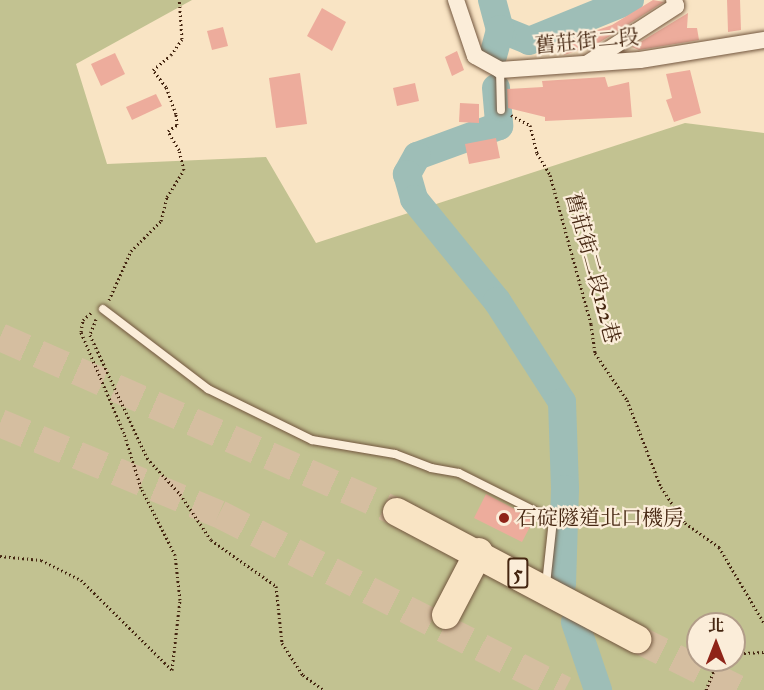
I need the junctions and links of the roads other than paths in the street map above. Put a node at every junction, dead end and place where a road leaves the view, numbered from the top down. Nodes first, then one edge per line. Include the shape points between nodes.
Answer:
1 (674, 0) edge
2 (454, 2) edge
3 (764, 40) edge
4 (587, 64) junction
5 (500, 70) junction
6 (501, 110) road end
7 (104, 309) road end
8 (397, 512) tunnel mouth
9 (479, 552) junction
10 (546, 588) junction
11 (446, 615) dead end
12 (638, 639) tunnel mouth

1 - 4 street via 676,6
2 - 5 street via 474,56
3 - 4 street, 舊莊街二段 via 640,60
4 - 5 street, 舊莊街二段
5 - 6 lane
7 - 10 lane via 208,389 312,440 395,454 459,473 553,520
8 - 9 highway, 5
9 - 10 highway, 5
9 - 11 highway
10 - 12 highway, 5

